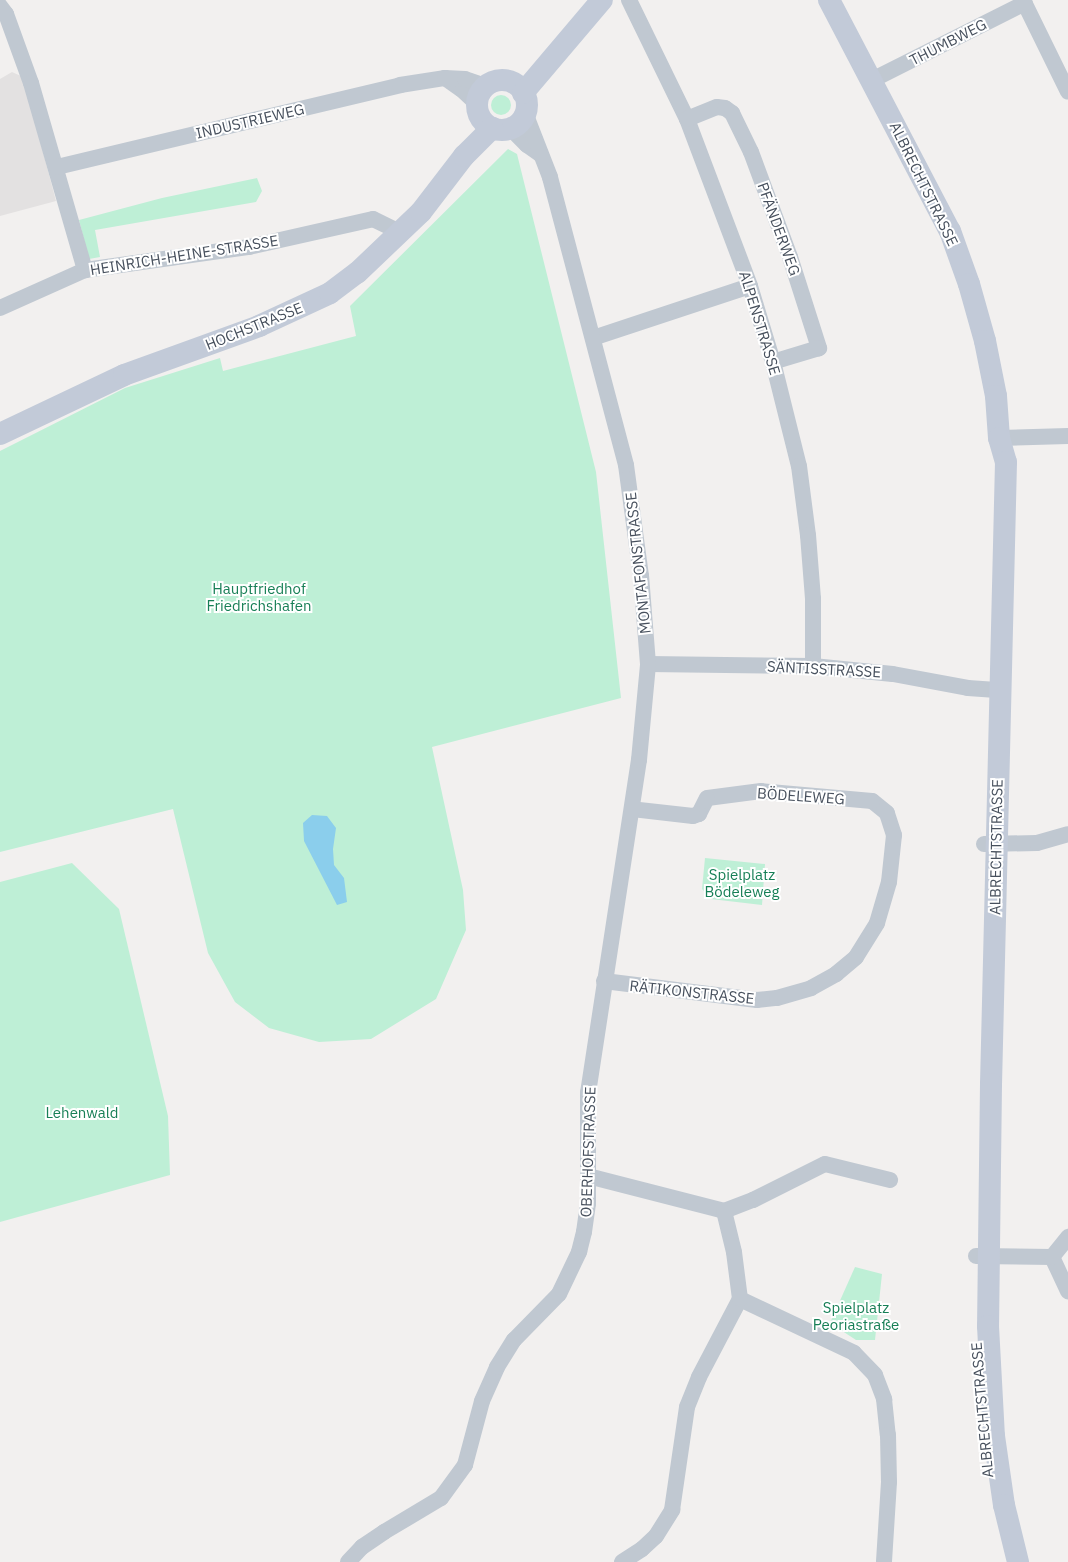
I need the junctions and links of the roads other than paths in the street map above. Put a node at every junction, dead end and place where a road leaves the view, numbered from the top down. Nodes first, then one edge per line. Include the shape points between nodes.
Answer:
1 (602, 0) edge
2 (629, 0) edge
3 (829, 0) edge
4 (1024, 2) edge
5 (0, 6) edge
6 (872, 80) junction
7 (1068, 92) edge
8 (500, 106) junction
9 (687, 119) junction
10 (57, 167) junction
11 (400, 232) junction
12 (85, 270) junction
13 (750, 286) junction
14 (0, 308) edge
15 (593, 338) junction
16 (773, 362) junction
17 (0, 434) edge
18 (1068, 436) edge
19 (1000, 438) junction
20 (648, 664) junction
21 (813, 666) junction
22 (994, 689) junction
23 (632, 809) junction
24 (887, 813) joint
25 (1068, 834) edge
26 (990, 844) junction
27 (604, 981) junction
28 (588, 1176) junction
29 (890, 1180) dead end
30 (724, 1211) junction
31 (1068, 1237) edge
32 (982, 1256) junction
33 (1052, 1257) junction
34 (1068, 1291) edge
35 (740, 1299) junction
36 (348, 1562) edge
37 (622, 1562) edge
38 (884, 1562) edge
39 (1004, 1562) edge
40 (1018, 1562) edge

1 - 8 main road, HOCHSTRASSE via 548,61 536,80
2 - 9 street, ALPENSTRASSE
3 - 6 main road, ALBRECHTSTRASSE
4 - 6 street, THUMBWEG
4 - 7 street
5 - 10 street via 6,14 28,74
6 - 19 main road, ALBRECHTSTRASSE via 950,231 966,275 985,341
8 - 10 street, INDUSTRIEWEG via 465,79 445,78 400,85
8 - 11 main road, HOCHSTRASSE via 468,136 464,156 431,200
8 - 15 street, MONTAFONSTRASSE via 540,154 550,177
9 - 13 street, ALPENSTRASSE
9 - 16 street, PFÄNDERWEG via 717,107 732,112 751,152 790,257 819,348
10 - 12 street
11 - 12 street, HEINRICH-HEINE-STRASSE via 373,218 249,247
11 - 17 main road, HOCHSTRASSE via 357,273 299,310 124,374
12 - 14 street, HEINRICH-HEINE-STRASSE
13 - 15 street
13 - 16 street, ALPENSTRASSE
15 - 20 street, MONTAFONSTRASSE via 626,465 641,576
16 - 21 street, ALPENSTRASSE via 799,466 807,525 813,599
18 - 19 street
19 - 22 main road, ALBRECHTSTRASSE via 994,455
20 - 21 street, SÄNTISSTRASSE
20 - 23 street, MONTAFONSTRASSE
21 - 22 street, SÄNTISSTRASSE
22 - 26 main road, ALBRECHTSTRASSE
23 - 24 street, BÖDELEWEG via 693,816 699,814 707,798 761,791 872,801
23 - 27 street, MONTAFONSTRASSE
24 - 27 street, RÄTIKONSTRASSE via 894,835 890,882 877,923 856,957 836,974 811,988 757,1000
25 - 26 street via 1037,843
26 - 32 main road, ALBRECHTSTRASSE
27 - 28 street, OBERHOFSTRASSE via 588,1093
28 - 30 street
28 - 36 street, OBERHOFSTRASSE via 588,1203 579,1252 559,1294 514,1340 497,1367 482,1401 465,1465 441,1498 384,1532
29 - 30 street via 825,1164
30 - 35 street via 734,1252
31 - 33 street
32 - 33 street
32 - 39 main road, ALBRECHTSTRASSE via 977,1378 987,1480
32 - 40 main road, ALBRECHTSTRASSE via 994,1436 1004,1505
33 - 34 street
35 - 37 street via 687,1407 672,1510 656,1536
35 - 38 street via 854,1353 875,1376 884,1400 888,1435

